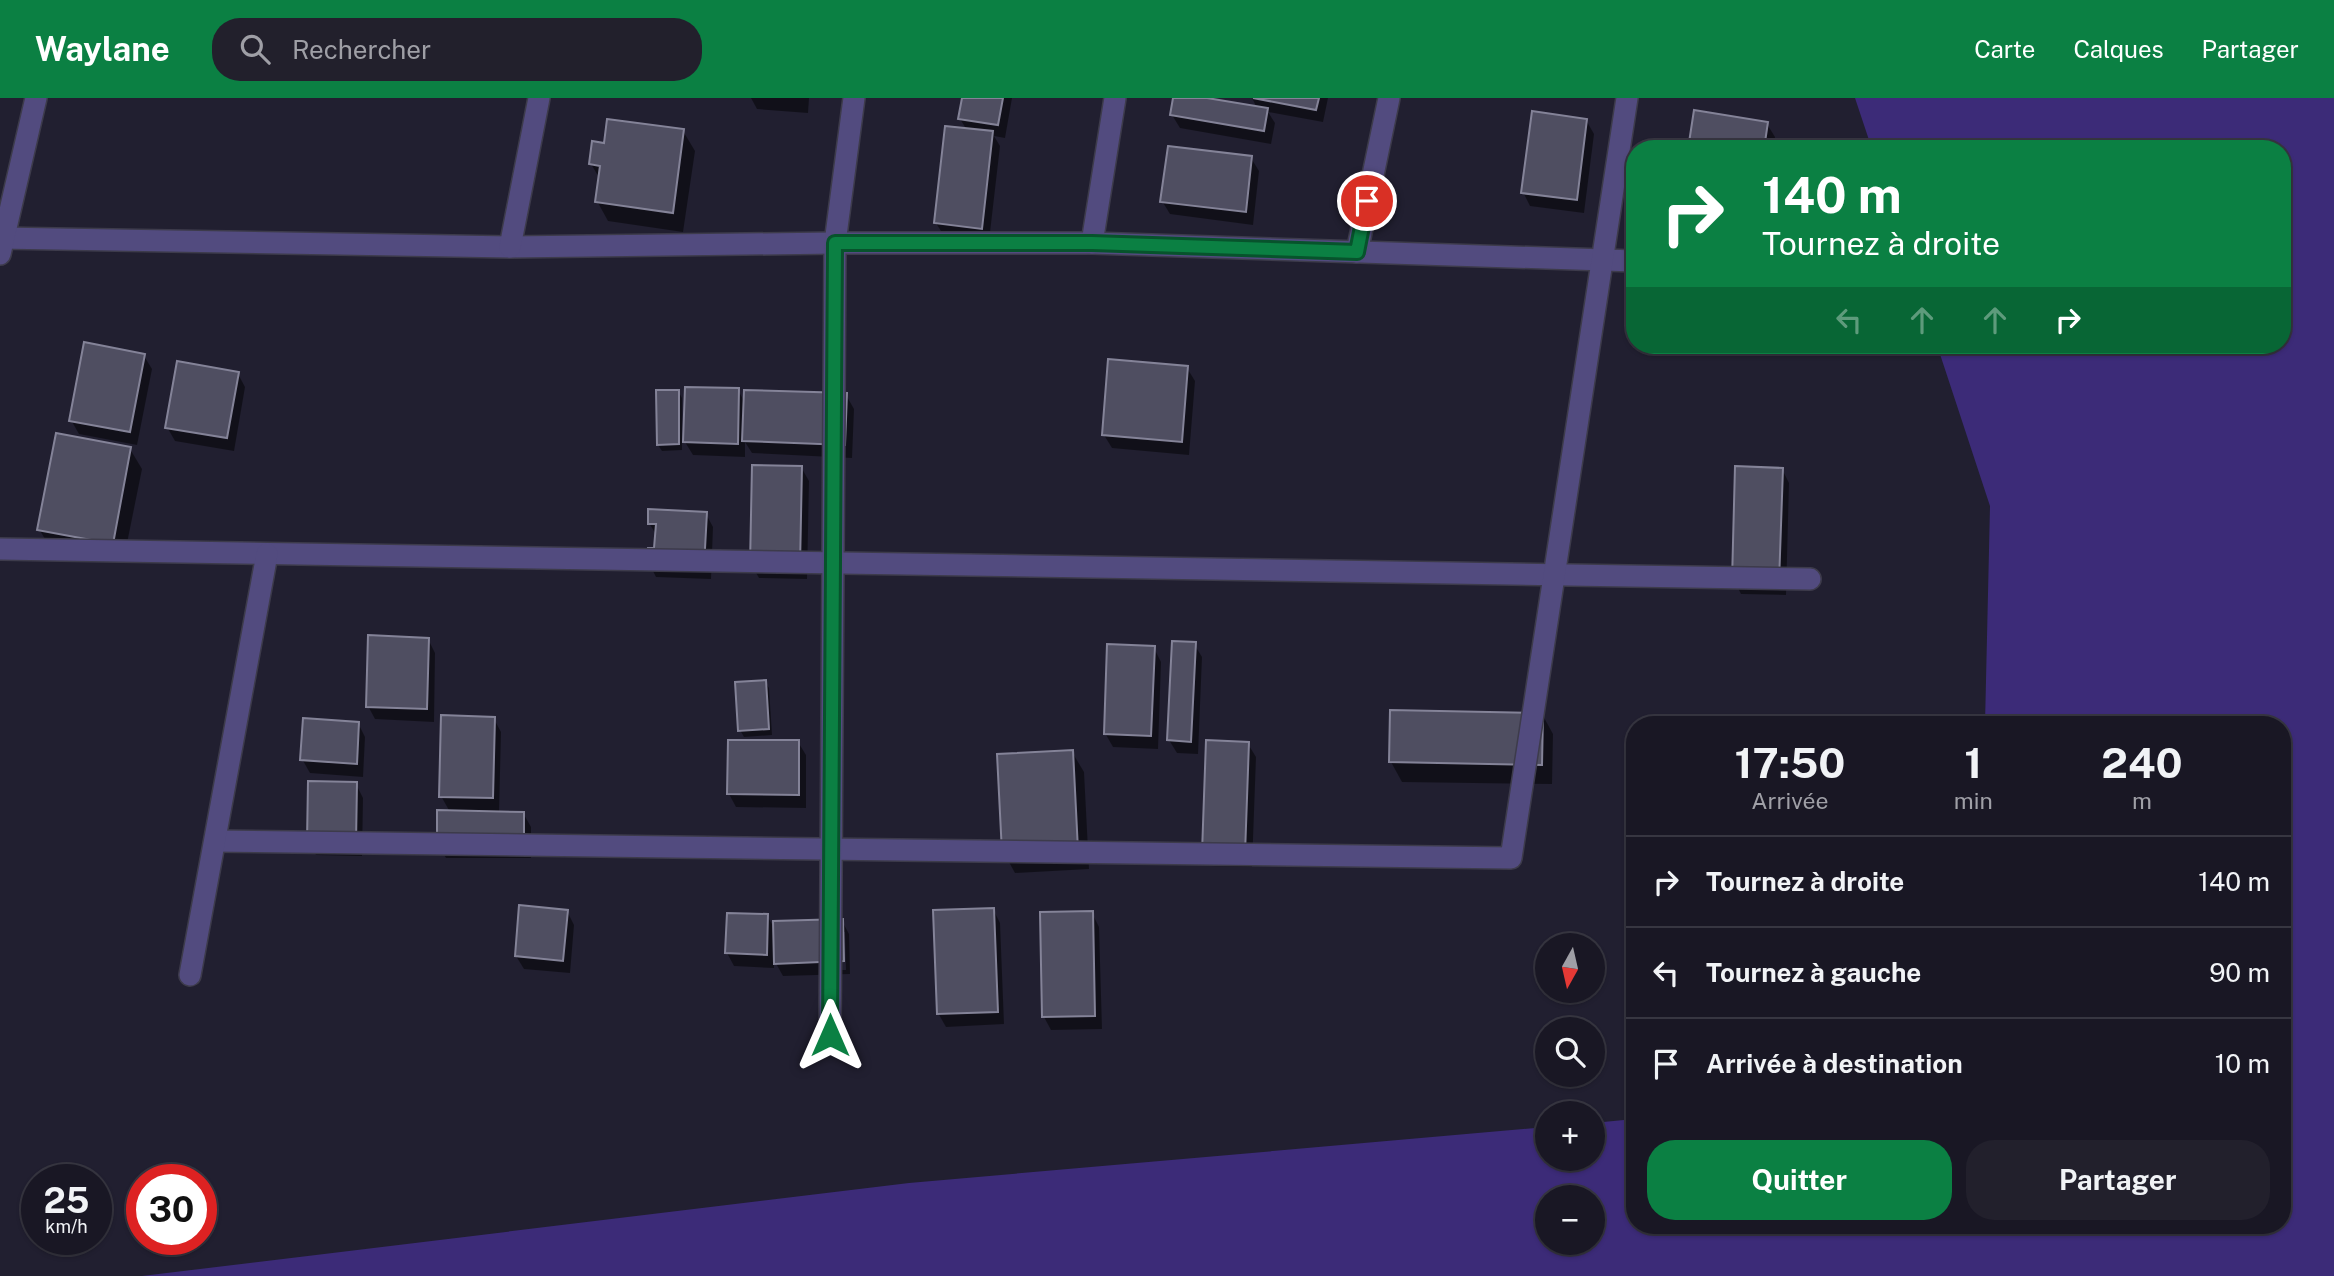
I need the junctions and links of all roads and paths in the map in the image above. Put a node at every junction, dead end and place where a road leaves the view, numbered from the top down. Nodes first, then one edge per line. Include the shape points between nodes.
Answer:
1 (36, 98) edge
2 (539, 98) edge
3 (854, 98) edge
4 (1115, 98) edge
5 (1388, 98) edge
6 (1628, 98) edge
7 (1, 243) edge
8 (835, 243) junction
9 (1092, 243) junction
10 (510, 247) junction
11 (1357, 252) junction
12 (1603, 260) junction
13 (1626, 261) edge
14 (0, 549) edge
15 (267, 554) junction
16 (833, 564) junction
17 (1555, 574) junction
18 (1811, 579) dead end
19 (215, 841) junction
20 (831, 849) junction
21 (191, 975) dead end
22 (830, 1035) dead end

1 - 7 street
2 - 10 street
3 - 8 street
4 - 9 street
5 - 11 street
6 - 12 street
7 - 10 street
8 - 9 street
8 - 10 street
8 - 16 street
9 - 11 street
11 - 12 street
12 - 13 street
12 - 17 street
14 - 15 street
15 - 16 street
15 - 19 street
16 - 17 street
16 - 20 street
17 - 18 street
17 - 20 street via 1511,858
19 - 20 street
19 - 21 street
20 - 22 street

